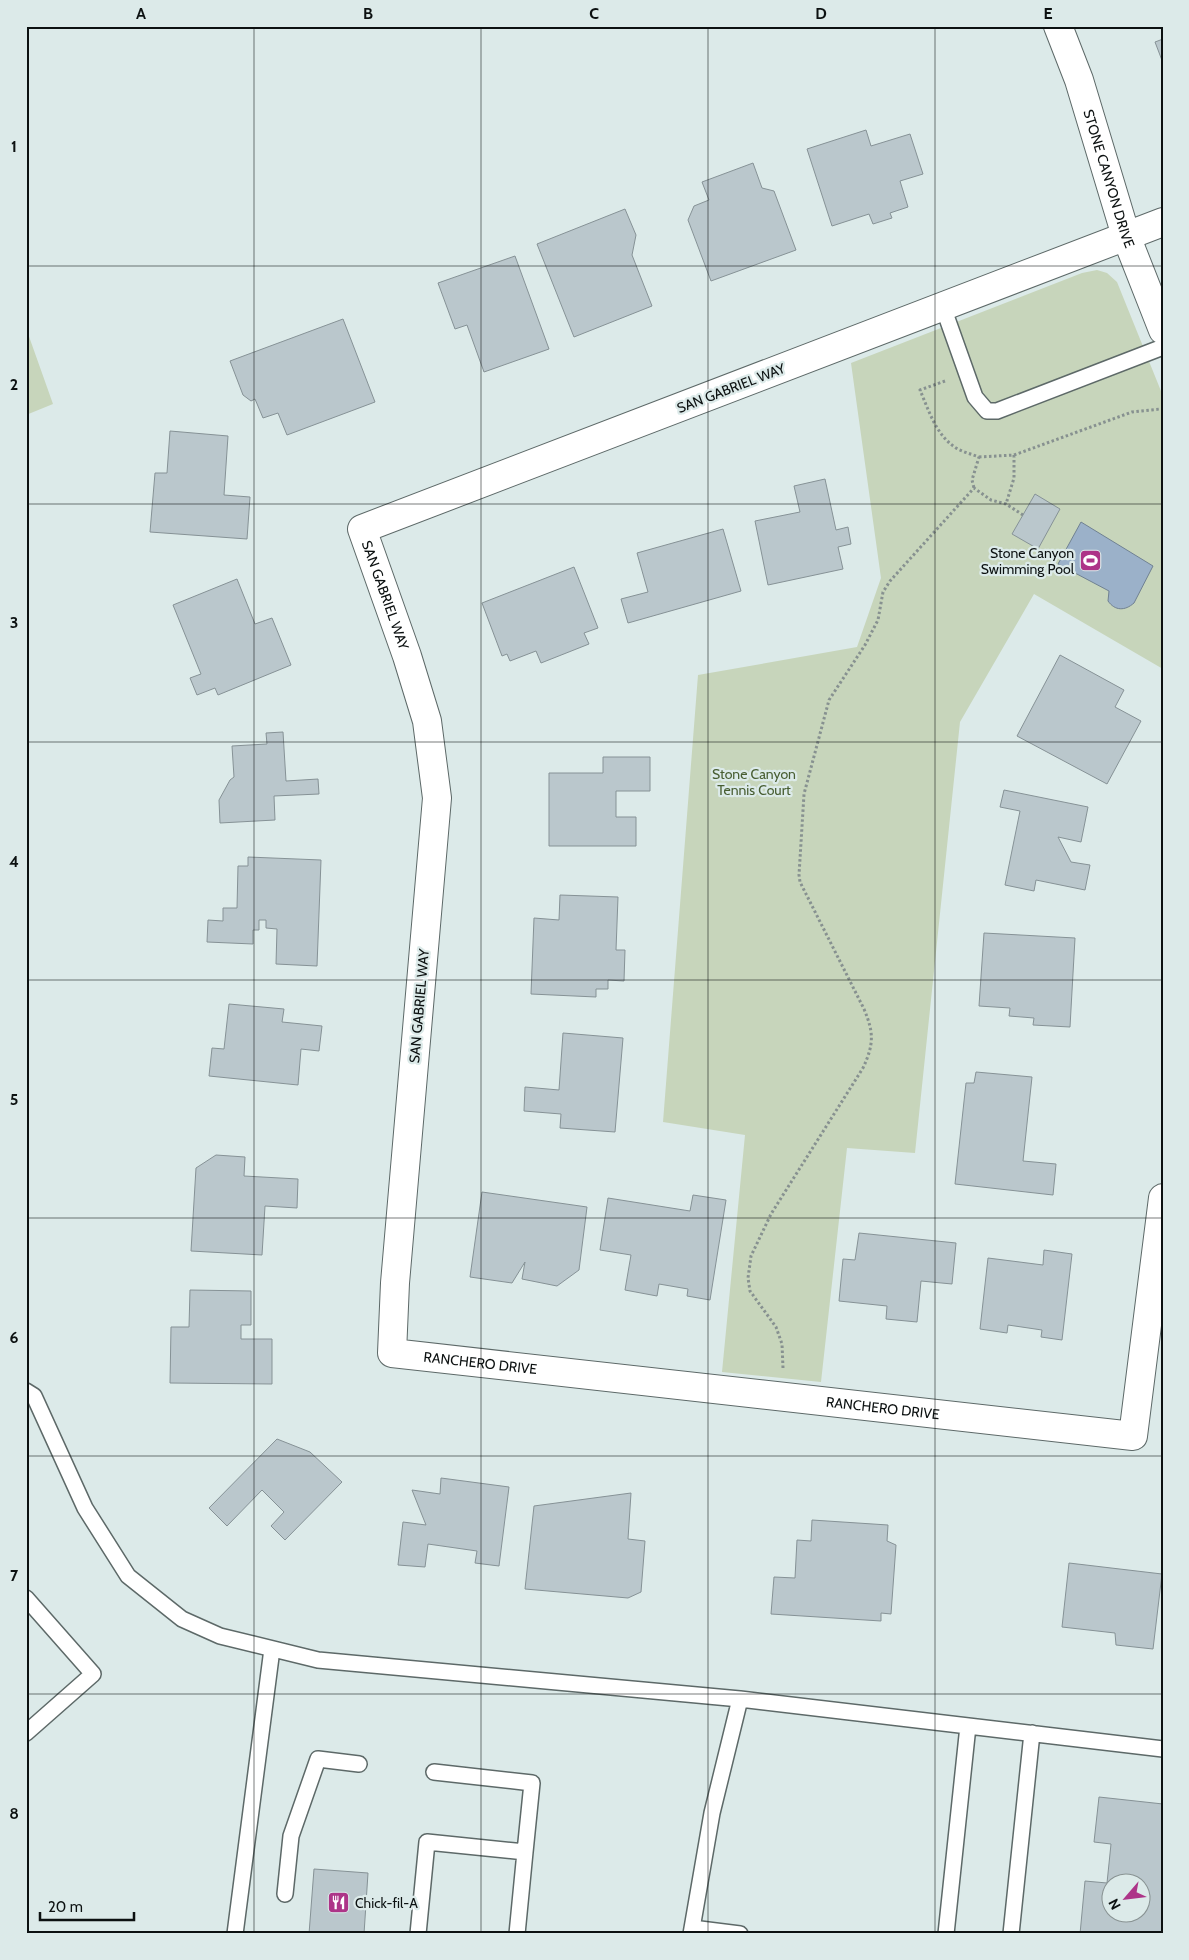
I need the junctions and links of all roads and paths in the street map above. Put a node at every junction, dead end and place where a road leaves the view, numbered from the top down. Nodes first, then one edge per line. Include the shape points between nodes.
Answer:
1 (1058, 26) edge
2 (1163, 222) edge
3 (1126, 236) junction
4 (943, 307) junction
5 (1163, 330) edge
6 (1163, 347) edge
7 (946, 380) dead end
8 (1160, 409) dead end
9 (1014, 455) junction
10 (979, 457) junction
11 (974, 488) junction
12 (1006, 504) junction
13 (1023, 515) dead end
14 (1163, 1198) edge
15 (392, 1353) joint
16 (783, 1368) dead end
17 (26, 1391) edge
18 (26, 1598) edge
19 (272, 1649) junction
20 (740, 1699) junction
21 (968, 1726) junction
22 (26, 1733) edge
23 (1032, 1733) junction
24 (1163, 1748) edge
25 (359, 1764) dead end
26 (434, 1772) dead end
27 (525, 1852) junction
28 (285, 1894) dead end
29 (691, 1931) edge
30 (235, 1934) edge
31 (418, 1934) edge
32 (517, 1934) edge
33 (740, 1934) edge
34 (946, 1934) edge
35 (1011, 1934) edge

1 - 3 street, STONE CANYON DRIVE via 1079,80
2 - 3 street, SAN GABRIEL WAY
3 - 4 street, SAN GABRIEL WAY
3 - 5 street, STONE CANYON DRIVE
4 - 6 lane via 975,397 987,411
4 - 15 street, SAN GABRIEL WAY via 362,529 427,721 437,798 395,1283
7 - 10 path via 920,390 933,421 957,448
8 - 9 path via 1132,412
9 - 10 path
9 - 12 path via 1016,467
10 - 11 path via 972,480
11 - 12 path via 991,500
11 - 16 path via 890,581 878,620 829,700 804,794 800,882 864,1008 872,1038 863,1068 771,1214 751,1256 750,1291 776,1327 782,1344
12 - 13 path
14 - 15 street, RANCHERO DRIVE via 1133,1436
17 - 19 lane via 34,1396 85,1508 128,1576 182,1619 220,1636
18 - 22 lane via 93,1674
19 - 20 lane via 318,1660
19 - 30 lane
20 - 21 lane
20 - 29 lane via 712,1813
21 - 23 lane
21 - 34 lane
23 - 24 lane
23 - 35 lane
25 - 28 lane via 318,1759 291,1836
26 - 27 lane via 532,1783
27 - 31 lane via 427,1842
27 - 32 lane
29 - 33 lane

